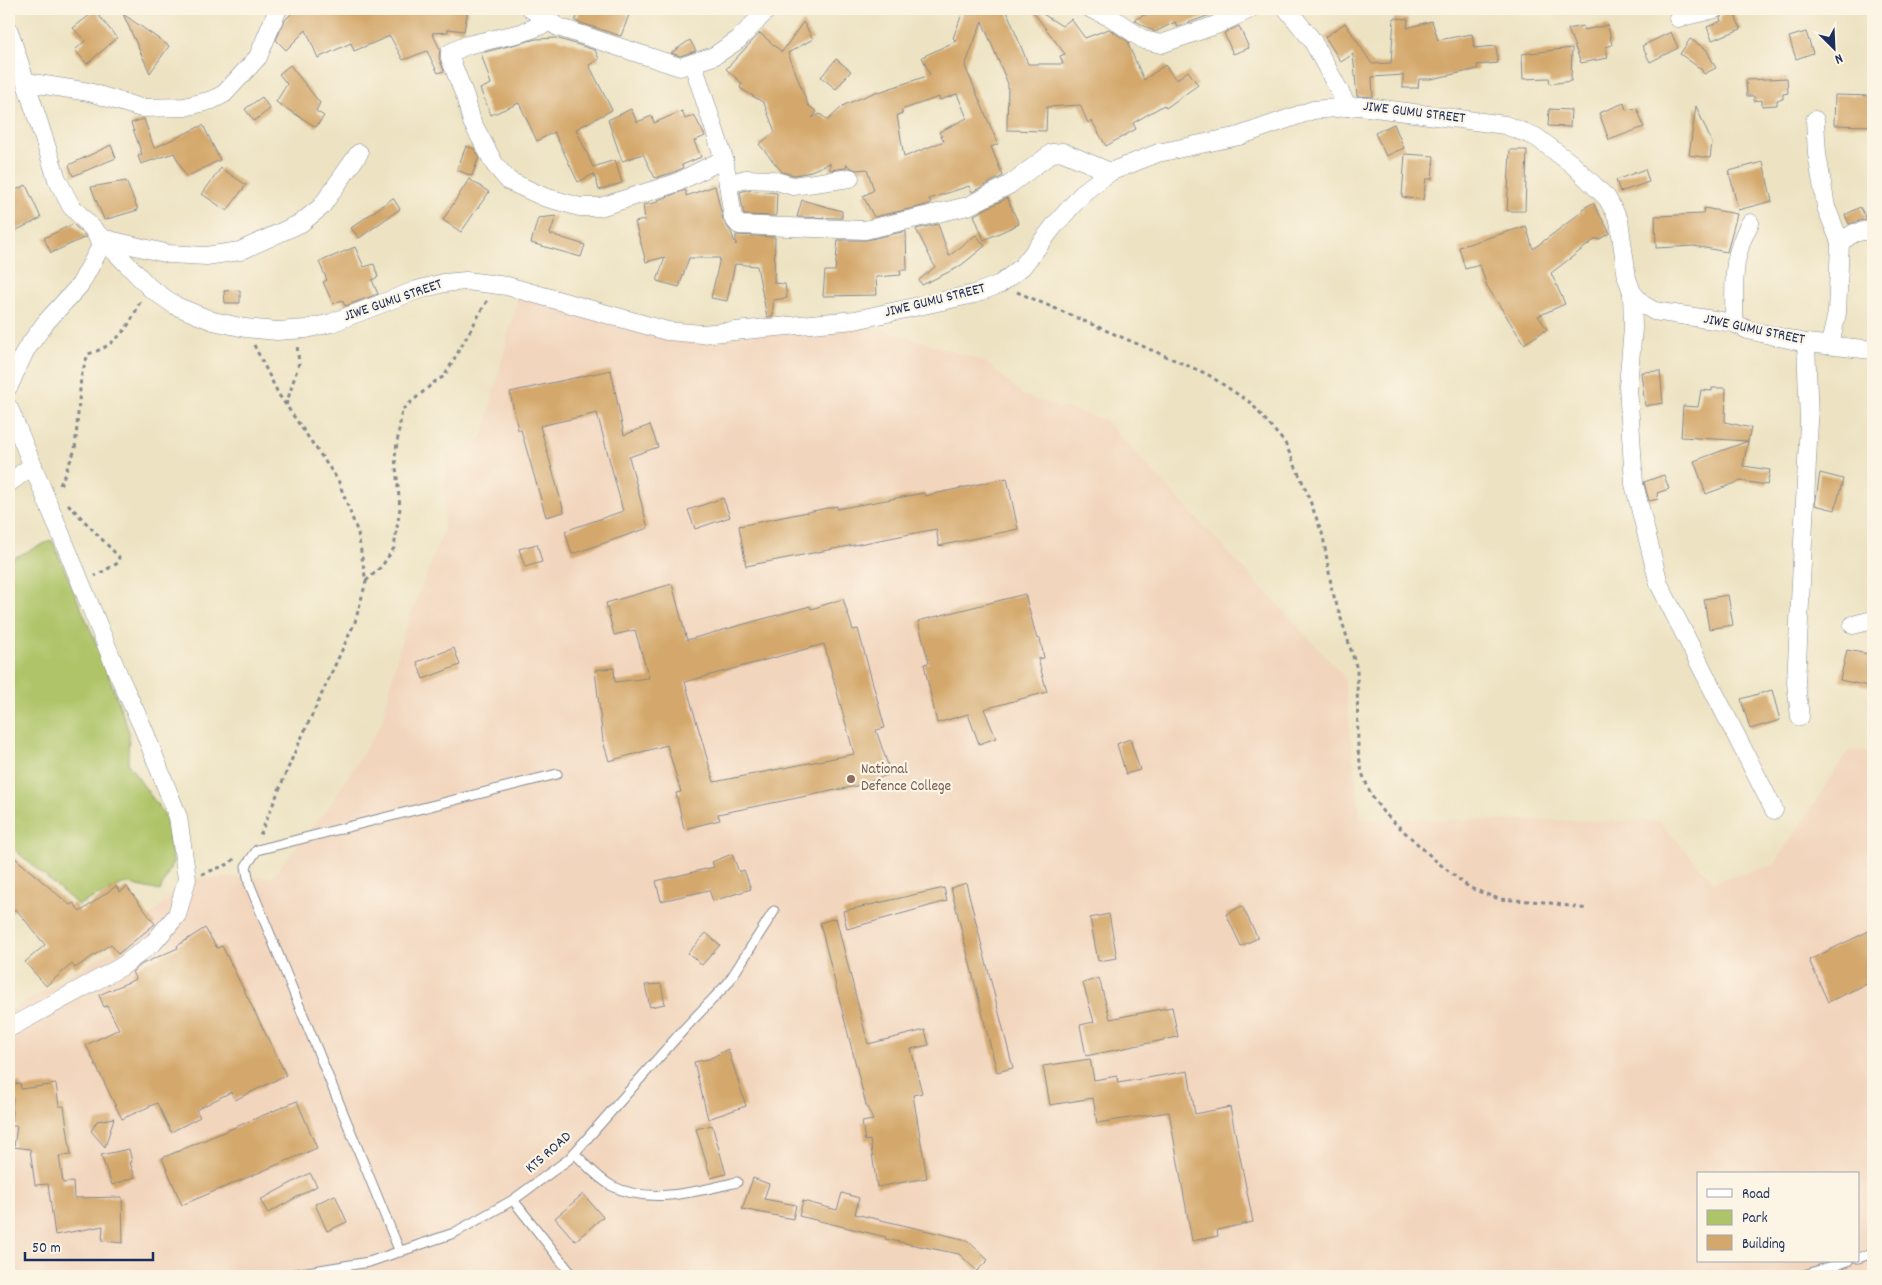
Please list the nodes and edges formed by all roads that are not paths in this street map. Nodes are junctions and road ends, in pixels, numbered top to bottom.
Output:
1 (278, 9) edge
2 (532, 9) edge
3 (768, 9) edge
4 (1091, 9) edge
5 (1250, 9) edge
6 (1287, 9) edge
7 (1715, 9) edge
8 (1678, 18) dead end
9 (550, 22) junction
10 (9, 31) edge
11 (693, 64) junction
12 (26, 82) junction
13 (1348, 107) junction
14 (1815, 120) dead end
15 (359, 153) dead end
16 (724, 159) junction
17 (1110, 172) junction
18 (850, 178) dead end
19 (728, 184) junction
20 (1750, 223) dead end
21 (1873, 229) edge
22 (98, 235) junction
23 (1840, 242) junction
24 (1632, 292) junction
25 (1734, 323) junction
26 (1806, 343) junction
27 (1830, 344) junction
28 (1873, 350) edge
29 (9, 386) edge
30 (9, 408) edge
31 (33, 465) junction
32 (9, 484) edge
33 (1873, 620) edge
34 (1853, 625) dead end
35 (1800, 717) dead end
36 (557, 774) dead end
37 (1774, 810) dead end
38 (774, 912) dead end
39 (9, 1028) edge
40 (574, 1153) junction
41 (737, 1182) dead end
42 (513, 1200) junction
43 (400, 1252) junction
44 (1873, 1253) edge
45 (1860, 1257) edge
46 (1845, 1262) edge
47 (9, 1273) edge
48 (70, 1276) edge
49 (283, 1276) edge
50 (573, 1276) edge
51 (1801, 1276) edge

1 - 12 street
2 - 9 street
3 - 11 street
4 - 5 street
6 - 13 street
7 - 8 street
9 - 11 street
9 - 16 street
10 - 12 street, JIWE GUMU STREET
11 - 16 street
12 - 22 street, JIWE GUMU STREET
13 - 17 street, JIWE GUMU STREET
13 - 24 street, JIWE GUMU STREET
14 - 23 street
15 - 22 street
16 - 19 street
17 - 19 street
17 - 22 street, JIWE GUMU STREET
18 - 19 street
20 - 25 street
21 - 23 street
22 - 29 street
23 - 27 street
24 - 25 street, JIWE GUMU STREET
24 - 37 street
25 - 26 street, JIWE GUMU STREET
26 - 27 street, JIWE GUMU STREET
26 - 35 street
27 - 28 street, JIWE GUMU STREET
30 - 31 street
31 - 32 street
31 - 39 street
33 - 34 street
36 - 43 lane
38 - 40 lane, KTS ROAD
40 - 41 lane
40 - 42 lane, KTS ROAD
42 - 43 lane, KTS ROAD
42 - 50 lane
43 - 49 lane, KTS ROAD
44 - 45 lane
46 - 51 lane
47 - 48 lane

